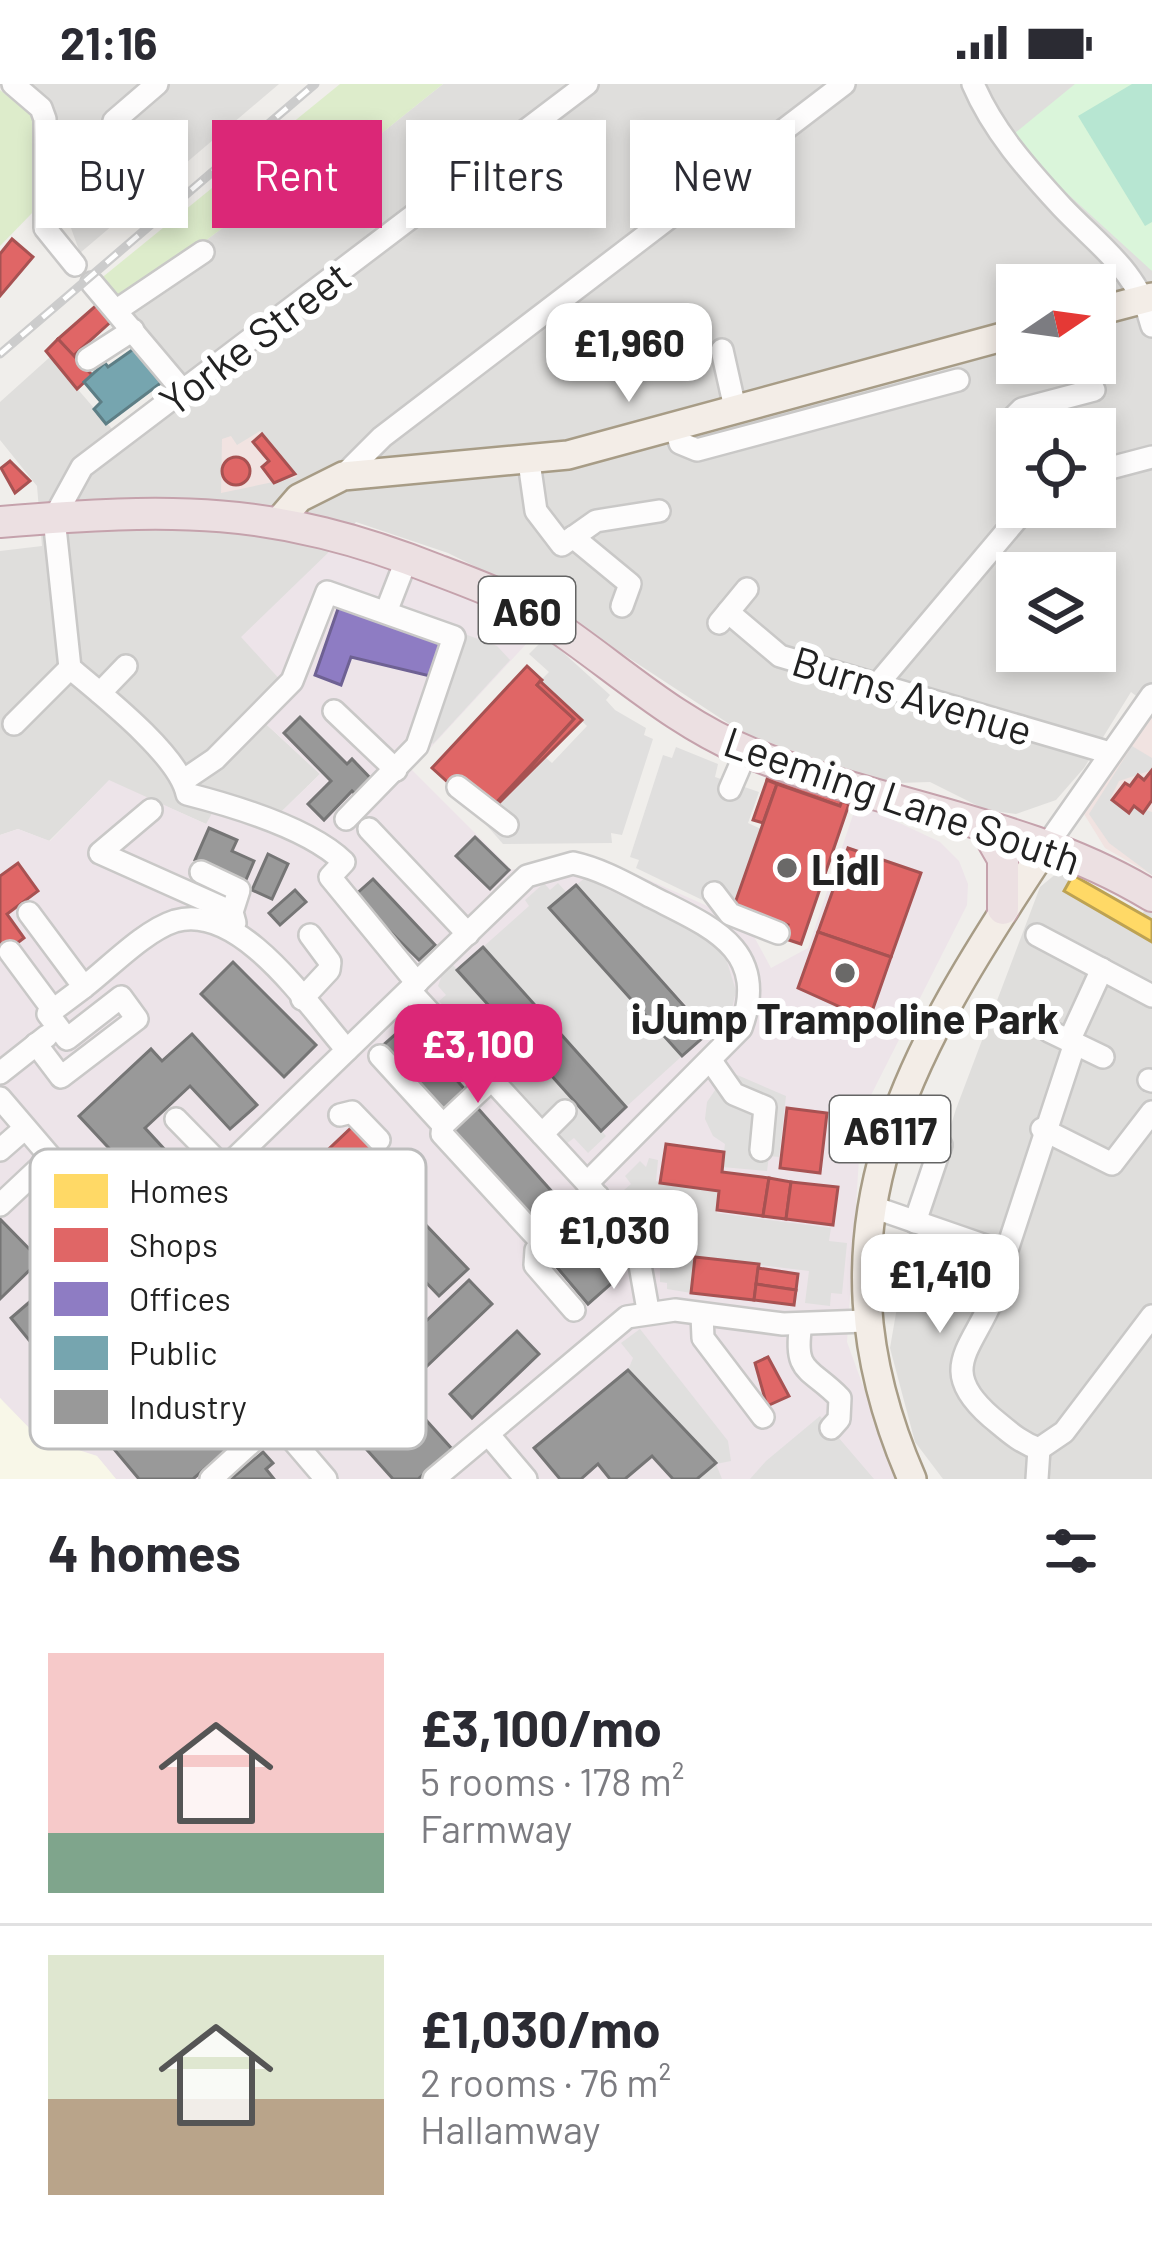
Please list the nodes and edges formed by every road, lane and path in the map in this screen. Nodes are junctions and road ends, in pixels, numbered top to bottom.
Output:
1 (13, 84) edge
2 (157, 84) edge
3 (587, 84) edge
4 (844, 84) edge
5 (973, 84) edge
6 (115, 120) edge
7 (202, 252) dead end
8 (75, 266) dead end
9 (92, 284) dead end
10 (1150, 307) edge
11 (117, 310) junction
12 (1116, 310) edge
13 (133, 330) junction
14 (996, 339) edge
15 (722, 350) dead end
16 (88, 359) dead end
17 (899, 364) junction
18 (958, 380) dead end
19 (1094, 390) dead end
20 (183, 391) junction
21 (906, 394) junction
22 (735, 408) junction
23 (1026, 408) edge
24 (675, 425) junction
25 (1152, 457) edge
26 (530, 462) junction
27 (1116, 466) edge
28 (343, 476) junction
29 (659, 511) dead end
30 (54, 518) junction
31 (280, 520) junction
32 (0, 522) edge
33 (1009, 528) edge
34 (573, 537) junction
35 (407, 558) junction
36 (747, 589) dead end
37 (622, 607) dead end
38 (386, 612) junction
39 (126, 666) dead end
40 (70, 668) junction
41 (876, 686) junction
42 (100, 693) junction
43 (1152, 695) edge
44 (334, 711) dead end
45 (14, 724) dead end
46 (746, 752) junction
47 (1110, 753) junction
48 (396, 770) junction
49 (184, 780) junction
50 (458, 787) dead end
51 (730, 789) dead end
52 (151, 809) dead end
53 (346, 819) dead end
54 (507, 825) dead end
55 (984, 826) junction
56 (369, 829) dead end
57 (1047, 845) junction
58 (201, 872) dead end
59 (1145, 884) edge
60 (714, 893) dead end
61 (1004, 909) junction
62 (29, 913) dead end
63 (229, 922) junction
64 (778, 933) dead end
65 (468, 934) junction
66 (310, 935) dead end
67 (1037, 935) dead end
68 (10, 952) dead end
69 (1102, 968) junction
70 (83, 987) junction
71 (414, 987) junction
72 (1152, 996) edge
73 (302, 999) junction
74 (55, 1019) junction
75 (483, 1021) dead end
76 (1064, 1038) junction
77 (458, 1043) junction
78 (36, 1044) junction
79 (347, 1050) junction
80 (380, 1056) dead end
81 (1103, 1057) dead end
82 (711, 1061) junction
83 (0, 1073) edge
84 (492, 1078) junction
85 (0, 1098) edge
86 (565, 1112) dead end
87 (1152, 1112) edge
88 (340, 1115) dead end
89 (176, 1119) dead end
90 (443, 1125) junction
91 (24, 1129) junction
92 (1042, 1129) junction
93 (542, 1133) junction
94 (380, 1140) dead end
95 (941, 1145) dead end
96 (41, 1149) edge
97 (205, 1149) edge
98 (244, 1149) edge
99 (0, 1150) edge
100 (761, 1150) dead end
101 (30, 1170) edge
102 (593, 1190) junction
103 (0, 1205) edge
104 (873, 1207) junction
105 (915, 1222) junction
106 (543, 1244) junction
107 (1006, 1253) junction
108 (574, 1310) dead end
109 (648, 1310) junction
110 (702, 1315) junction
111 (1152, 1316) edge
112 (865, 1321) junction
113 (801, 1324) junction
114 (763, 1417) dead end
115 (461, 1425) dead end
116 (831, 1428) dead end
117 (483, 1439) junction
118 (244, 1449) edge
119 (300, 1449) edge
120 (1039, 1449) junction
121 (211, 1479) edge
122 (326, 1479) edge
123 (434, 1479) edge
124 (526, 1479) edge
125 (912, 1479) edge
126 (1037, 1479) edge

1 - 8 street
2 - 6 street
3 - 20 street, Yorke Street
4 - 28 street
5 - 10 street
7 - 11 street
9 - 11 street
10 - 12 main road
11 - 13 street
13 - 16 street
13 - 20 street
14 - 17 main road
15 - 22 street
17 - 21 street
17 - 22 main road
18 - 21 street
19 - 23 street
20 - 30 street, Yorke Street
21 - 24 street
22 - 24 main road
24 - 26 main road
25 - 27 street
26 - 28 main road
26 - 34 street
28 - 31 main road
29 - 34 street
30 - 31 highway, Leeming Lane South / A60
30 - 32 highway, A60
30 - 40 street
31 - 35 highway, Leeming Lane South / A60
33 - 41 street
34 - 37 street
35 - 38 street
35 - 46 highway, Leeming Lane South / A60
36 - 41 street, Burns Avenue
38 - 48 street
38 - 49 street
39 - 42 street
40 - 42 street
40 - 45 street
41 - 47 street, Burns Avenue
42 - 49 street
43 - 47 street
44 - 48 street
46 - 51 street
46 - 55 highway, Leeming Lane South / A60
47 - 57 street
48 - 53 street
49 - 71 street
50 - 54 street
52 - 63 street
55 - 57 highway, Leeming Lane South / A60
55 - 61 highway
56 - 65 street
57 - 59 highway, Leeming Lane South / A60
57 - 61 main road, A6117
58 - 63 street
60 - 64 street
61 - 104 main road, A6117
62 - 70 street
63 - 70 street
63 - 73 street
65 - 71 street
65 - 82 street
66 - 73 street
67 - 69 street
68 - 74 street
69 - 72 street
69 - 76 street
70 - 74 street
71 - 77 street
71 - 79 street
73 - 79 street
74 - 78 street
74 - 78 street
75 - 77 street
76 - 81 street
76 - 92 street
77 - 84 street
78 - 83 street
79 - 98 street
80 - 90 street
82 - 100 street
82 - 102 street
84 - 90 street
84 - 93 street
85 - 91 street
86 - 93 street
87 - 92 street
88 - 94 street
89 - 97 street
90 - 106 street
91 - 96 street
91 - 99 street
92 - 107 street
93 - 102 street
95 - 105 street
101 - 103 street
102 - 106 street
102 - 109 street
104 - 105 street
104 - 112 main road, A6117
105 - 107 street
106 - 108 street
107 - 120 street
109 - 110 street
109 - 117 street
110 - 113 street
110 - 114 street
111 - 120 street
112 - 113 street
112 - 125 main road, A6117
113 - 116 street
115 - 117 street
117 - 123 street
117 - 124 street
118 - 121 street
119 - 122 street
120 - 126 street

